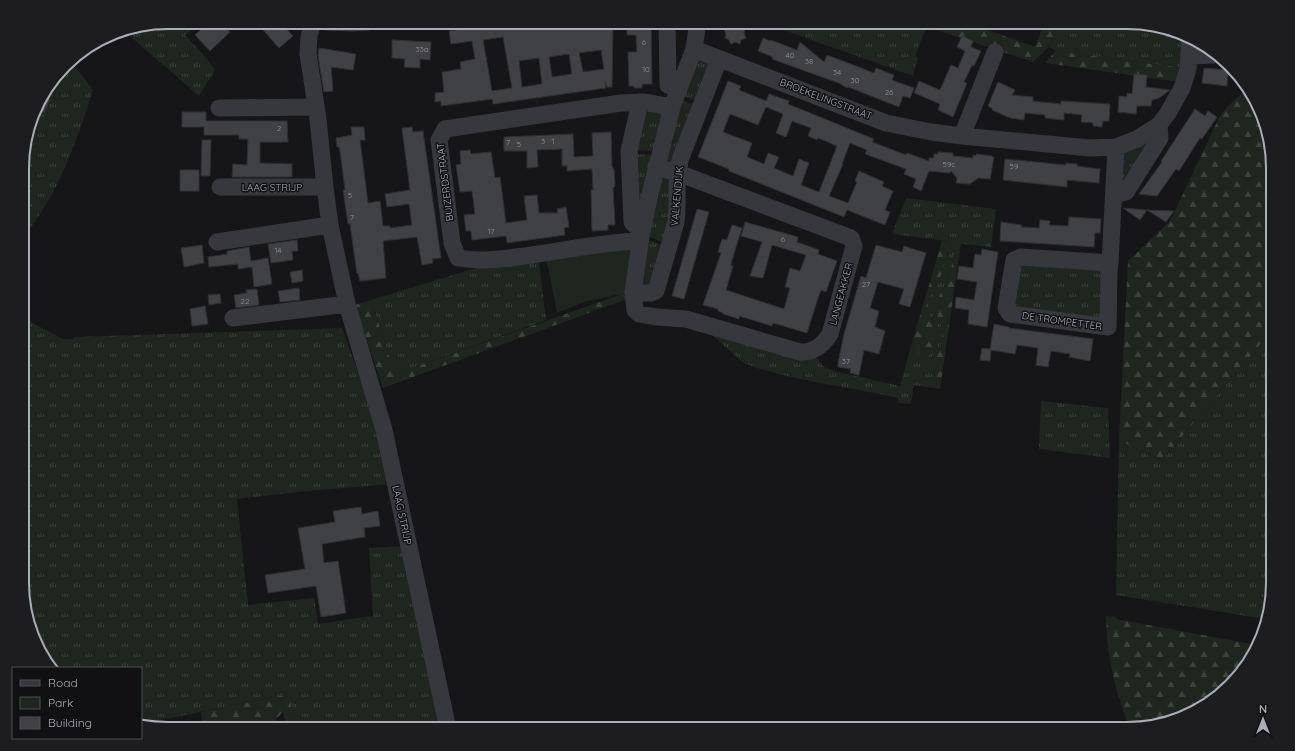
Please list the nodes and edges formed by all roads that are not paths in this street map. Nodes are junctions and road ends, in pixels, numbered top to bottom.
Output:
1 (311, 29) edge
2 (667, 29) edge
3 (697, 29) edge
4 (1190, 45) edge
5 (694, 49) junction
6 (995, 52) dead end
7 (1208, 55) edge
8 (1189, 56) junction
9 (719, 58) junction
10 (679, 90) junction
11 (640, 102) junction
12 (316, 107) junction
13 (672, 107) junction
14 (219, 108) dead end
15 (1159, 125) junction
16 (962, 136) junction
17 (1116, 147) junction
18 (656, 167) junction
19 (678, 173) junction
20 (220, 187) dead end
21 (325, 187) junction
22 (1114, 195) junction
23 (330, 225) junction
24 (642, 233) junction
25 (217, 242) dead end
26 (1110, 263) junction
27 (633, 293) junction
28 (347, 304) junction
29 (233, 318) dead end
30 (447, 722) edge

1 - 12 street, LAAG STRIJP
2 - 10 street
3 - 5 street
4 - 8 street, BROEKELINGSTRAAT
5 - 9 street, BROEKELINGSTRAAT
5 - 10 street
6 - 16 street
7 - 8 street
8 - 15 street, BROEKELINGSTRAAT
9 - 16 street, BROEKELINGSTRAAT
9 - 19 street, VALKENDIJK
10 - 13 street
11 - 13 street, BUIZERDSTRAAT
11 - 24 street
11 - 24 street, BUIZERDSTRAAT
12 - 14 street
12 - 21 street, LAAG STRIJP
13 - 18 street
15 - 17 street, BROEKELINGSTRAAT
15 - 22 street, BROEKELINGSTRAAT
16 - 17 street, BROEKELINGSTRAAT
17 - 22 street, DE TROMPETTER
18 - 19 street, LANGEAKKER
18 - 24 street
19 - 27 street, VALKENDIJK
19 - 27 street, LANGEAKKER
20 - 21 street, LAAG STRIJP
21 - 23 street, LAAG STRIJP
22 - 26 street, DE TROMPETTER
23 - 25 street
23 - 28 street, LAAG STRIJP
24 - 27 street
26 - 26 street, DE TROMPETTER
28 - 29 street
28 - 30 street, LAAG STRIJP

